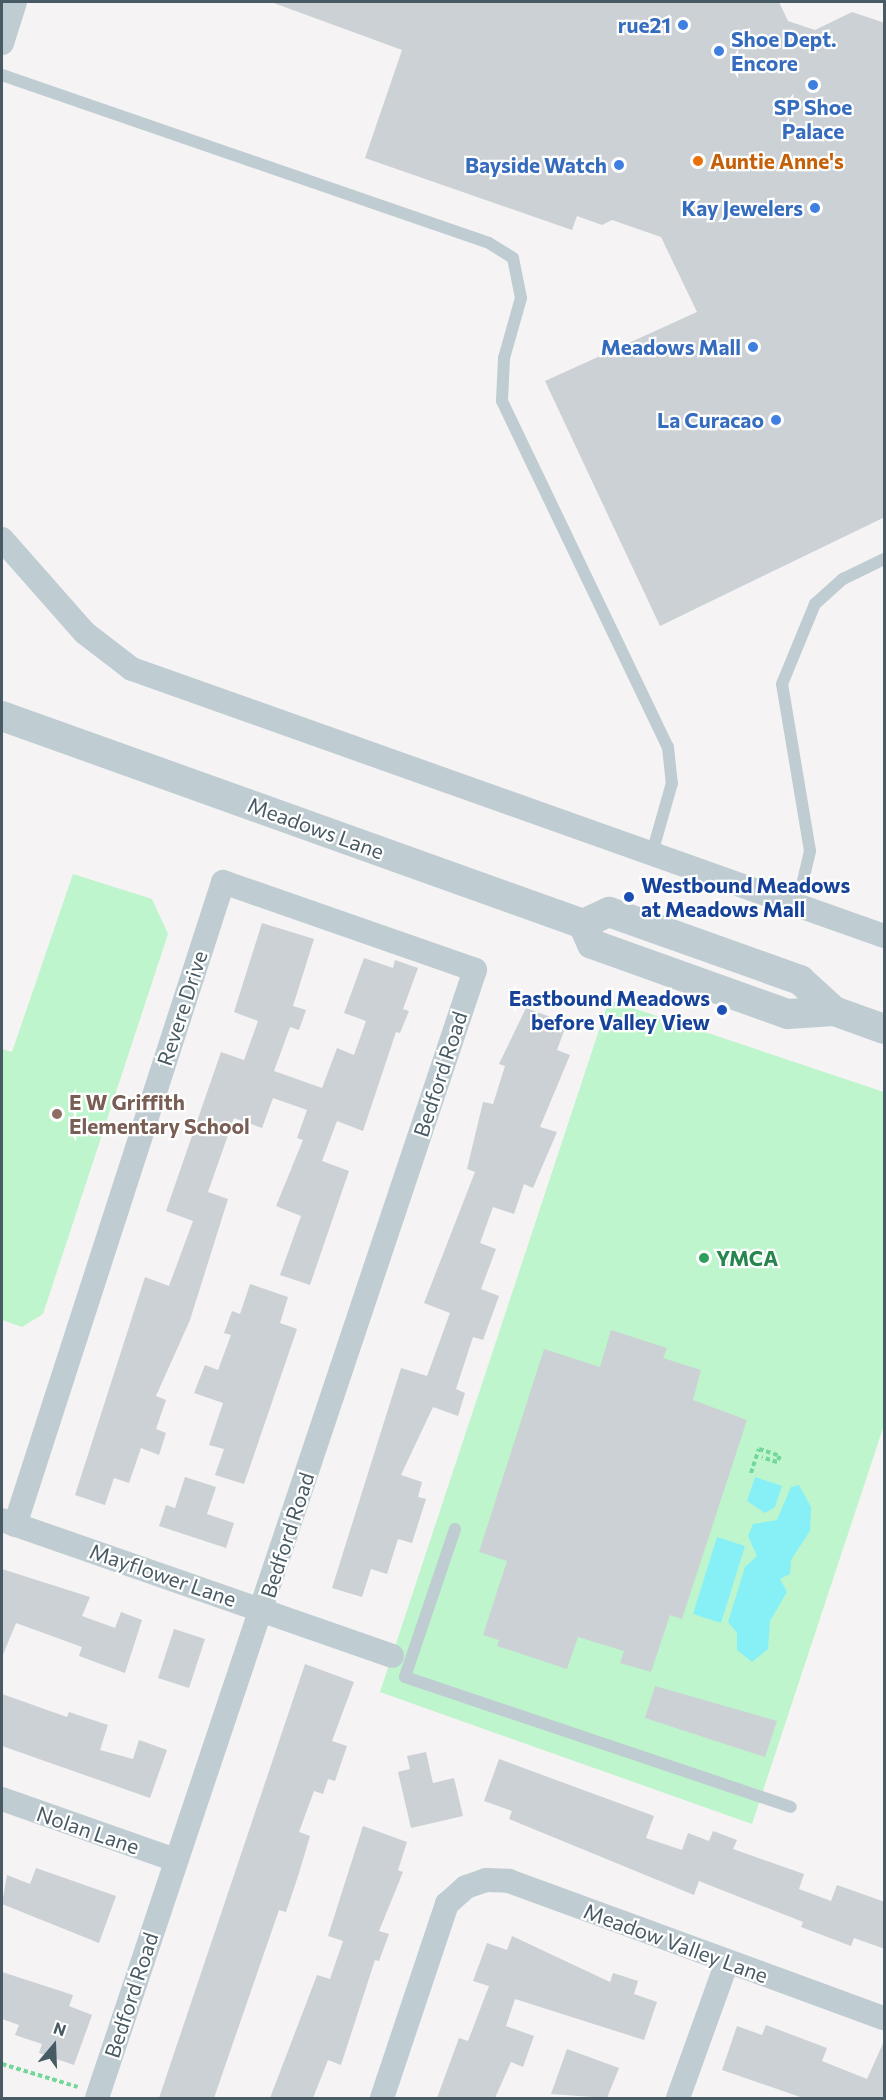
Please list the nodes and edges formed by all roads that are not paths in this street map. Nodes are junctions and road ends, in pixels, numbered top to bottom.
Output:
1 (15, 2) edge
2 (2, 43) edge
3 (2, 75) edge
4 (2, 538) edge
5 (885, 559) edge
6 (2, 716) edge
7 (2, 723) edge
8 (48, 732) junction
9 (652, 853) junction
10 (797, 906) junction
11 (885, 936) edge
12 (475, 970) joint
13 (885, 1029) edge
14 (8, 1522) edge
15 (455, 1529) dead end
16 (262, 1609) junction
17 (401, 1659) junction
18 (2, 1799) edge
19 (791, 1807) dead end
20 (174, 1860) junction
21 (727, 1962) junction
22 (885, 2018) edge
23 (97, 2098) edge
24 (382, 2098) edge
25 (678, 2098) edge

1 - 2 street
3 - 9 lane
4 - 9 street
5 - 10 lane
6 - 8 street, Meadows Lane
7 - 8 street, Meadows Lane
8 - 13 street, Meadows Lane
9 - 10 street
10 - 11 street
12 - 14 street, Revere Drive
12 - 16 street, Bedford Road
14 - 16 street, Mayflower Lane
15 - 17 lane
16 - 17 street, Mayflower Lane
16 - 20 street, Bedford Road
17 - 19 lane
18 - 20 street, Nolan Lane
20 - 23 street, Bedford Road
21 - 22 street, Meadow Valley Lane
21 - 24 street, Meadow Valley Lane
21 - 25 street

